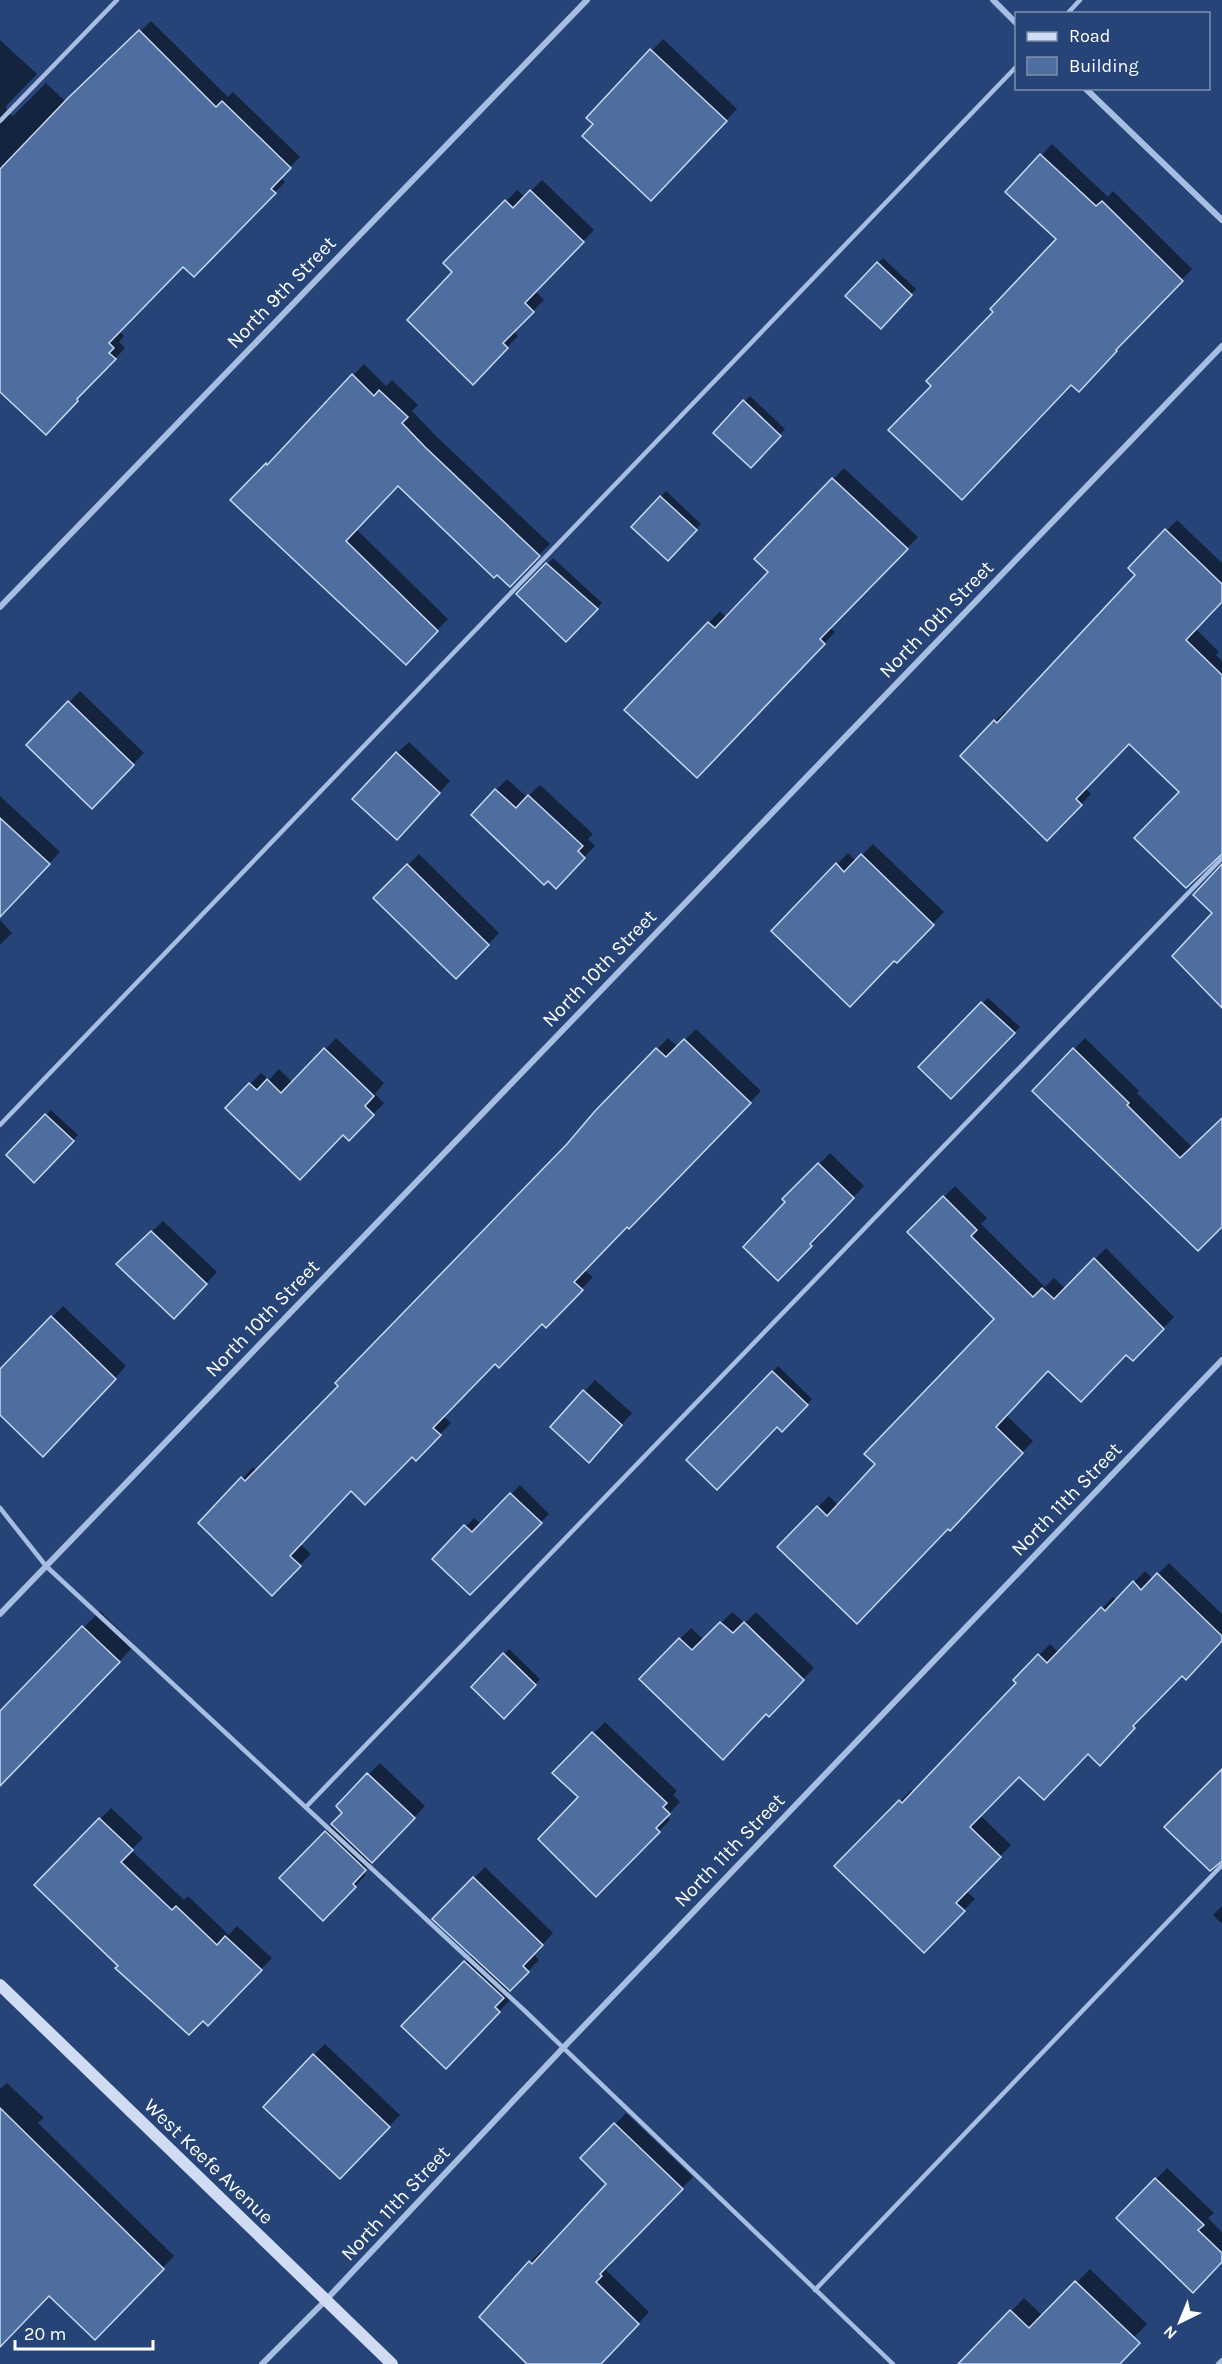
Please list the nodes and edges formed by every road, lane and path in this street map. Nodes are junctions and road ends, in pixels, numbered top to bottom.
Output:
1 (117, 0) edge
2 (586, 0) edge
3 (993, 0) edge
4 (1080, 0) edge
5 (1069, 12) edge
6 (1015, 21) edge
7 (1015, 69) edge
8 (1087, 90) edge
9 (0, 121) edge
10 (1222, 220) edge
11 (1222, 346) edge
12 (0, 607) edge
13 (1222, 858) edge
14 (0, 1125) edge
15 (1222, 1360) edge
16 (0, 1508) edge
17 (46, 1566) junction
18 (0, 1614) edge
19 (306, 1807) junction
20 (1222, 1864) edge
21 (0, 1985) edge
22 (563, 2048) junction
23 (815, 2289) junction
24 (325, 2301) junction
25 (262, 2364) edge
26 (392, 2364) edge
27 (893, 2364) edge

1 - 9 lane
2 - 12 street, North 9th Street
3 - 6 street
4 - 5 lane
7 - 14 lane
8 - 10 street
11 - 17 street, North 10th Street
13 - 19 lane
15 - 22 street, North 11th Street
16 - 17 lane
17 - 18 street, North 10th Street
17 - 19 lane
19 - 22 lane
20 - 23 lane
21 - 24 street, West Keefe Avenue
22 - 23 lane
22 - 24 street, North 11th Street
23 - 27 lane
24 - 25 street, North 11th Street
24 - 26 street, West Keefe Avenue

